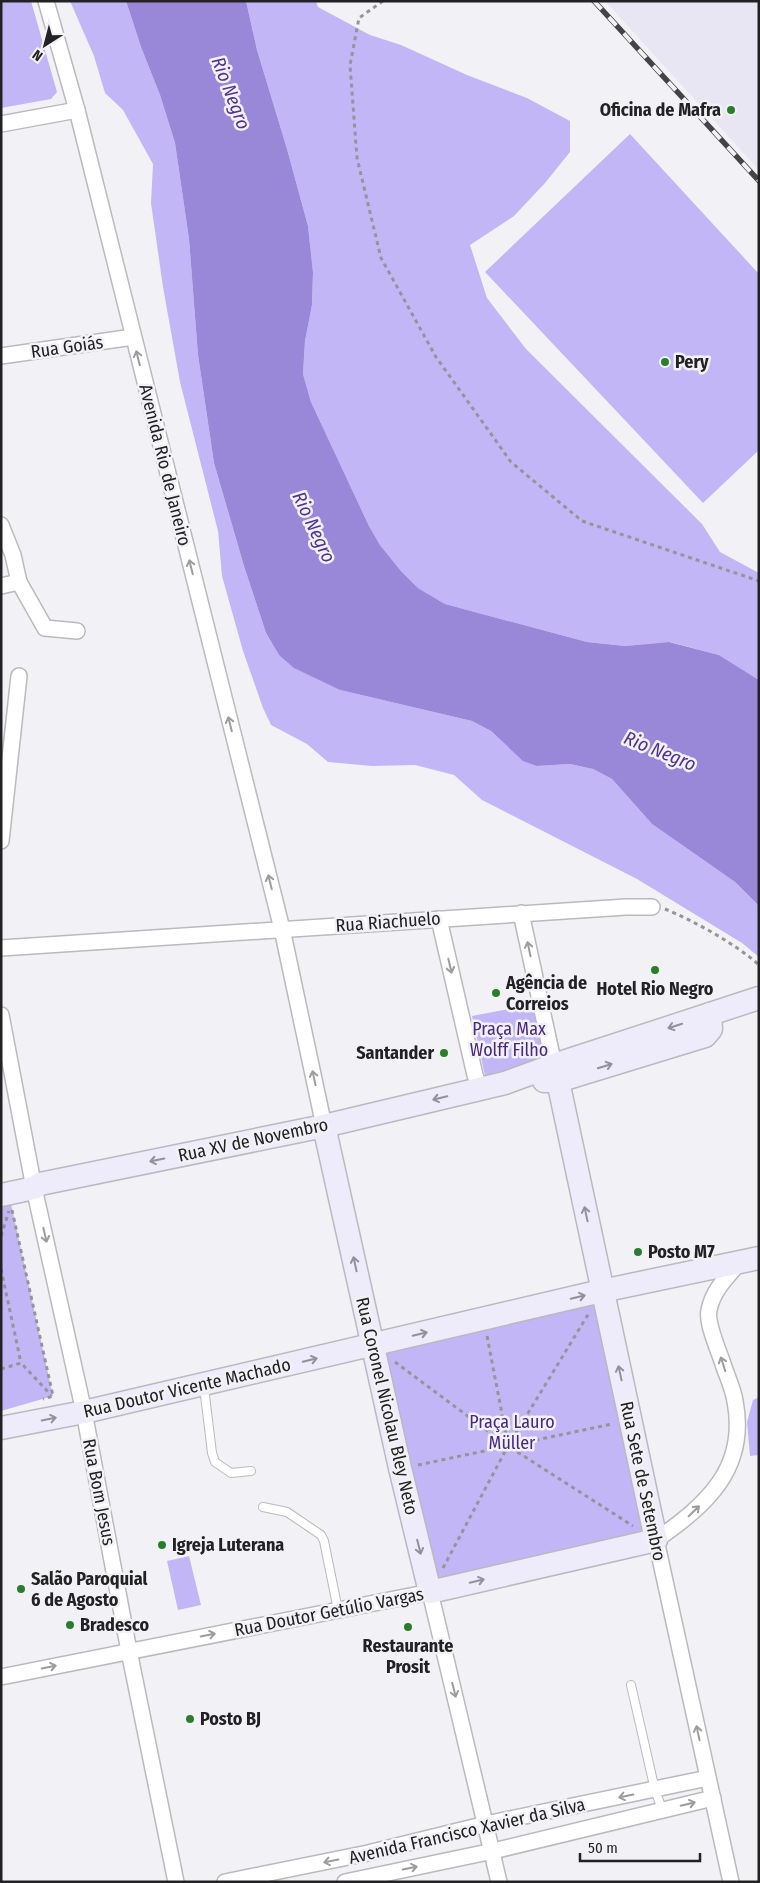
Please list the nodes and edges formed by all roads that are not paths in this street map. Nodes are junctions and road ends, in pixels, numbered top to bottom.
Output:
1 (46, 1) edge
2 (77, 110) junction
3 (1, 124) edge
4 (133, 338) junction
5 (1, 356) edge
6 (1, 525) edge
7 (19, 582) junction
8 (1, 586) edge
9 (77, 631) dead end
10 (19, 676) dead end
11 (1, 841) edge
12 (652, 907) road end
13 (521, 913) junction
14 (439, 919) junction
15 (282, 929) junction
16 (1, 948) edge
17 (748, 1002) edge
18 (1, 1015) edge
19 (556, 1073) junction
20 (480, 1089) junction
21 (324, 1126) junction
22 (34, 1188) junction
23 (1, 1195) edge
24 (749, 1260) edge
25 (602, 1291) junction
26 (373, 1346) junction
27 (204, 1385) junction
28 (84, 1412) junction
29 (1, 1428) edge
30 (251, 1471) dead end
31 (263, 1507) dead end
32 (656, 1540) junction
33 (430, 1592) junction
34 (338, 1610) junction
35 (129, 1651) junction
36 (1, 1678) edge
37 (631, 1685) dead end
38 (708, 1778) junction
39 (656, 1790) junction
40 (713, 1798) junction
41 (662, 1810) junction
42 (486, 1824) junction
43 (493, 1851) junction
44 (368, 1854) junction
45 (372, 1876) junction
46 (176, 1882) edge
47 (225, 1882) edge
48 (346, 1882) edge
49 (499, 1882) edge
50 (731, 1882) edge

1 - 2 street, Avenida Rio de Janeiro
2 - 3 street
2 - 4 street, Avenida Rio de Janeiro
4 - 5 street, Rua Goiás
15 -> 4 street, Avenida Rio de Janeiro
6 - 7 street
7 - 8 street
7 - 9 street
10 - 11 street
12 - 13 street, Rua Riachuelo
13 - 14 street, Rua Riachuelo
19 -> 13 street, Rua Sete de Setembro
14 - 15 street, Rua Riachuelo
14 -> 20 street
15 - 16 street, Rua Riachuelo
21 -> 15 street, Rua Coronel Nicolau Bley Neto
17 - 19 main road, Rua XV de Novembro
18 - 22 street, Rua Bom Jesus
19 - 20 main road, Rua XV de Novembro
25 -> 19 main road, Rua Sete de Setembro
20 -> 21 main road, Rua XV de Novembro
21 -> 22 main road, Rua XV de Novembro
26 -> 21 main road, Rua Coronel Nicolau Bley Neto
22 - 23 main road, Rua XV de Novembro
22 -> 28 street, Rua Bom Jesus
24 - 25 main road
32 -> 24 street
26 -> 25 main road, Rua Doutor Vicente Machado
32 -> 25 main road, Rua Sete de Setembro
27 -> 26 main road, Rua Doutor Vicente Machado
26 -> 33 main road, Rua Coronel Nicolau Bley Neto
27 - 28 main road, Rua Doutor Vicente Machado
27 - 30 lane
29 -> 28 main road, Rua Doutor Vicente Machado
28 - 35 street, Rua Bom Jesus
31 - 34 lane
33 -> 32 main road, Rua Doutor Getúlio Vargas
38 -> 32 street, Rua Sete de Setembro
33 - 34 street, Rua Doutor Getúlio Vargas
33 -> 42 street, Rua Coronel Nicolau Bley Neto
35 -> 34 street, Rua Doutor Getúlio Vargas
36 -> 35 street, Rua Doutor Getúlio Vargas
35 - 46 street, Rua Bom Jesus
37 - 39 lane
38 - 39 street, Avenida Francisco Xavier da Silva
38 - 40 street, Rua Sete de Setembro
39 - 41 lane
39 -> 42 street, Avenida Francisco Xavier da Silva
41 -> 40 street, Avenida Francisco Xavier da Silva
40 - 50 street, Rua Sete de Setembro
41 - 43 street, Avenida Francisco Xavier da Silva
42 - 43 street, Rua Coronel Nicolau Bley Neto
42 - 44 street, Avenida Francisco Xavier da Silva
45 -> 43 street, Avenida Francisco Xavier da Silva
43 - 49 street, Rua Coronel Nicolau Bley Neto
44 - 45 street
44 -> 47 street, Avenida Francisco Xavier da Silva
45 - 48 street, Avenida Francisco Xavier da Silva

